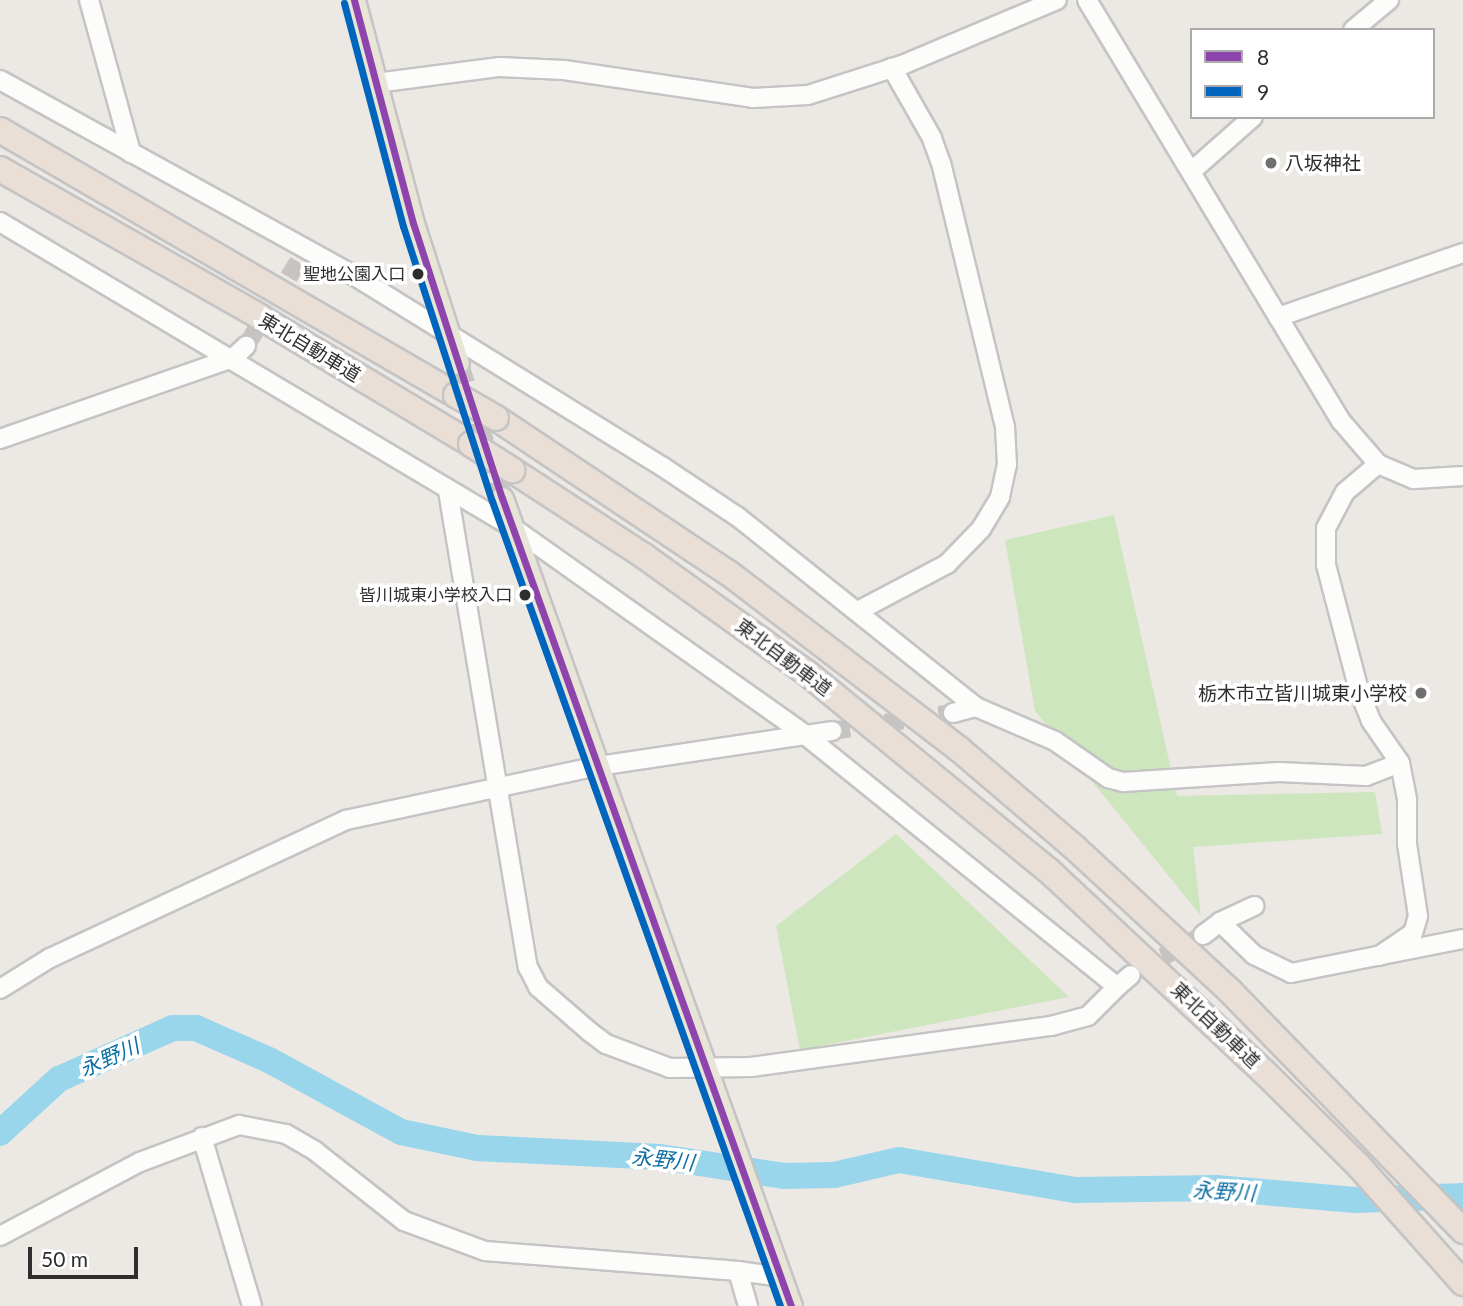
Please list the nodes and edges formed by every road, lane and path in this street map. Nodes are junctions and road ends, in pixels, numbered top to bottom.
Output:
1 (89, 0) edge
2 (354, 0) edge
3 (1056, 0) edge
4 (1087, 0) edge
5 (1389, 0) edge
6 (1355, 28) edge
7 (892, 68) junction
8 (0, 80) edge
9 (376, 83) junction
10 (1251, 119) edge
11 (0, 130) edge
12 (131, 153) junction
13 (0, 169) edge
14 (1193, 170) junction
15 (0, 222) edge
16 (1463, 253) edge
17 (1278, 317) junction
18 (449, 336) junction
19 (239, 352) junction
20 (458, 363) tunnel mouth
21 (0, 439) edge
22 (1378, 464) junction
23 (1463, 476) edge
24 (448, 491) junction
25 (502, 498) tunnel mouth
26 (512, 527) junction
27 (858, 611) junction
28 (976, 707) junction
29 (953, 713) tunnel mouth
30 (832, 731) tunnel mouth
31 (804, 734) junction
32 (1400, 763) junction
33 (598, 766) junction
34 (499, 786) junction
35 (1254, 906) dead end
36 (1220, 922) junction
37 (1203, 935) tunnel mouth
38 (1463, 939) edge
39 (1379, 956) junction
40 (1131, 975) tunnel mouth
41 (1116, 987) junction
42 (0, 989) edge
43 (708, 1072) junction
44 (202, 1137) junction
45 (1463, 1231) edge
46 (0, 1236) edge
47 (737, 1271) junction
48 (778, 1271) junction
49 (1463, 1283) edge
50 (252, 1306) edge
51 (748, 1306) edge
52 (791, 1306) edge

1 - 12 street
2 - 9 main road
3 - 7 street
4 - 14 street
5 - 6 street
7 - 9 street
7 - 27 street
8 - 12 street
9 - 18 main road
10 - 14 street
11 - 45 highway, 東北自動車道, bridge
12 - 18 street
13 - 49 highway, 東北自動車道, bridge
14 - 17 street
15 - 19 street
16 - 17 street
17 - 22 street
18 - 20 main road
18 - 27 street
19 - 21 street
19 - 24 street
22 - 23 street
22 - 32 street
24 - 26 street
24 - 34 street
25 - 26 main road
26 - 31 street
26 - 33 main road
27 - 28 street
28 - 29 street
28 - 32 street
30 - 31 street
31 - 33 street
31 - 41 street
32 - 39 street
33 - 34 street
33 - 43 main road
34 - 42 street
34 - 43 street
35 - 36 street
36 - 37 street
36 - 39 street
38 - 39 street
40 - 41 street
41 - 43 street
43 - 48 main road
44 - 46 street
44 - 47 street
44 - 50 street
47 - 48 street
47 - 51 street
48 - 52 main road

